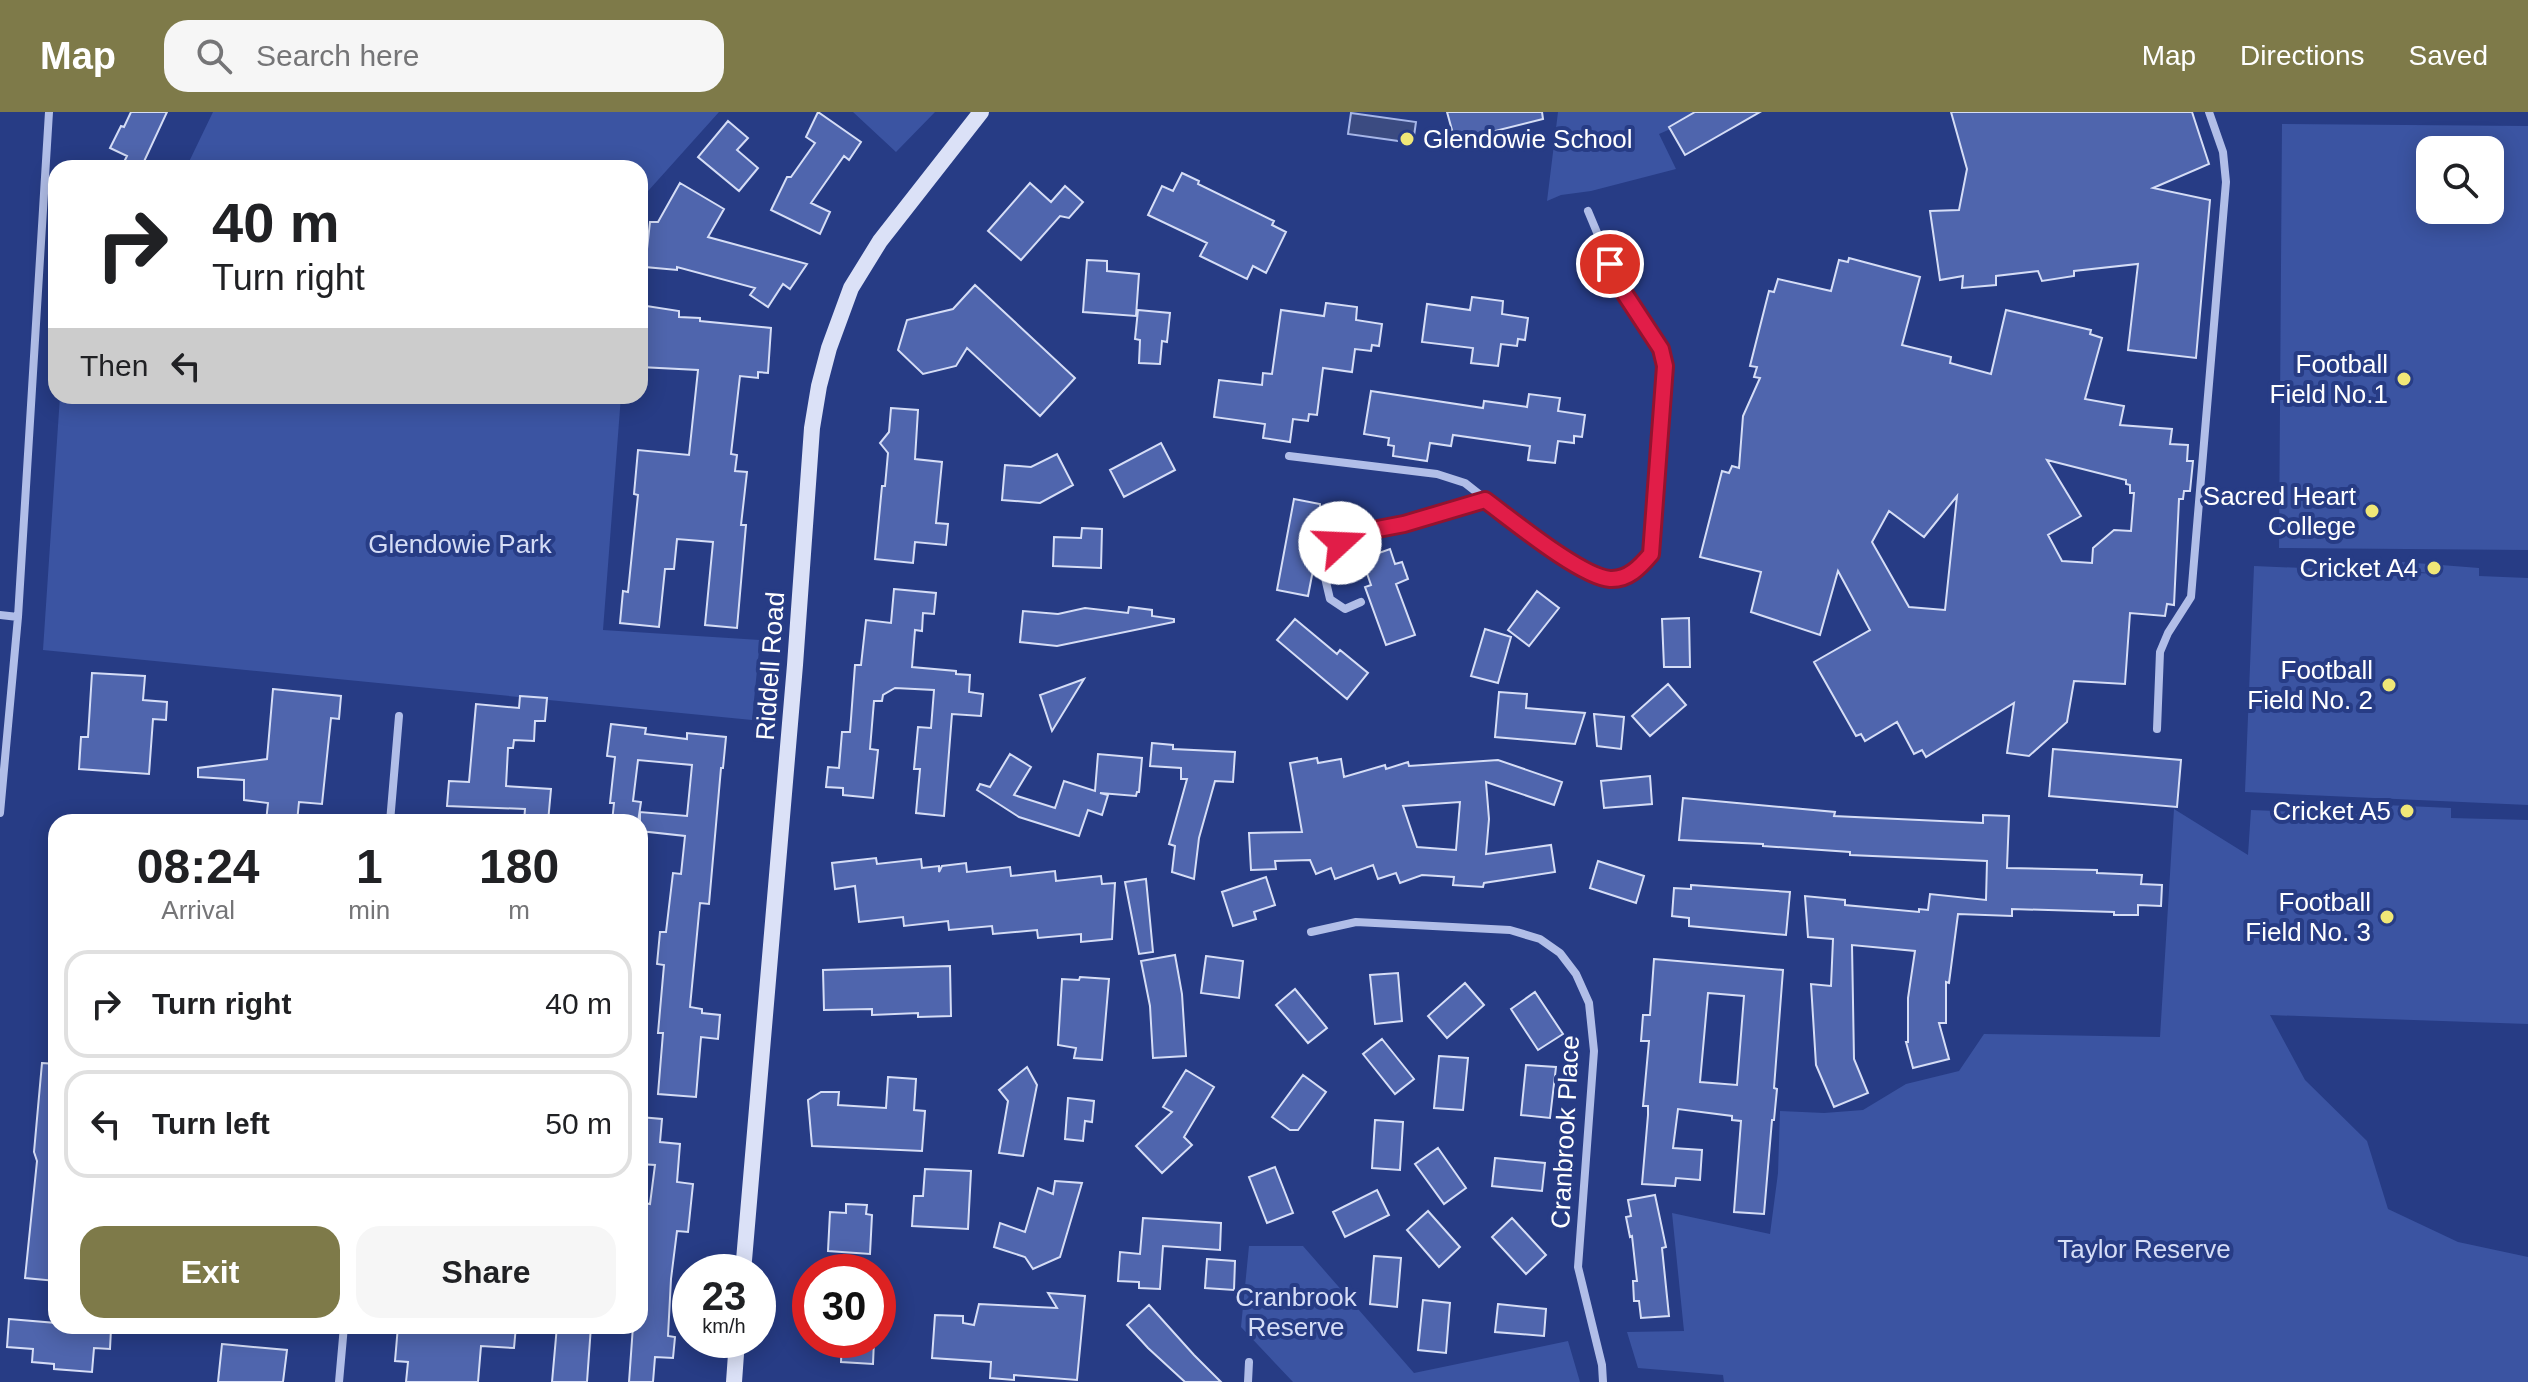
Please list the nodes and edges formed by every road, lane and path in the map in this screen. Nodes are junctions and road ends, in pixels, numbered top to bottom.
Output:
1 (49, 112) edge
2 (981, 112) edge
3 (2209, 112) edge
4 (1588, 211) dead end
5 (1289, 456) dead end
6 (1485, 500) junction
7 (1361, 602) dead end
8 (0, 615) edge
9 (18, 617) junction
10 (399, 716) dead end
11 (2157, 729) dead end
12 (0, 813) edge
13 (391, 814) edge
14 (1311, 932) dead end
15 (745, 1254) edge
16 (343, 1334) edge
17 (736, 1358) edge
18 (1249, 1362) dead end
19 (339, 1382) edge
20 (734, 1382) edge
21 (1248, 1382) edge
22 (1603, 1382) edge

1 - 9 street
2 - 15 street, Riddell Road
3 - 11 street
4 - 6 street
5 - 6 street
6 - 7 street
8 - 9 street
9 - 12 street
10 - 13 street
14 - 22 street, Cranbrook Place
16 - 19 street
17 - 20 street
18 - 21 street

